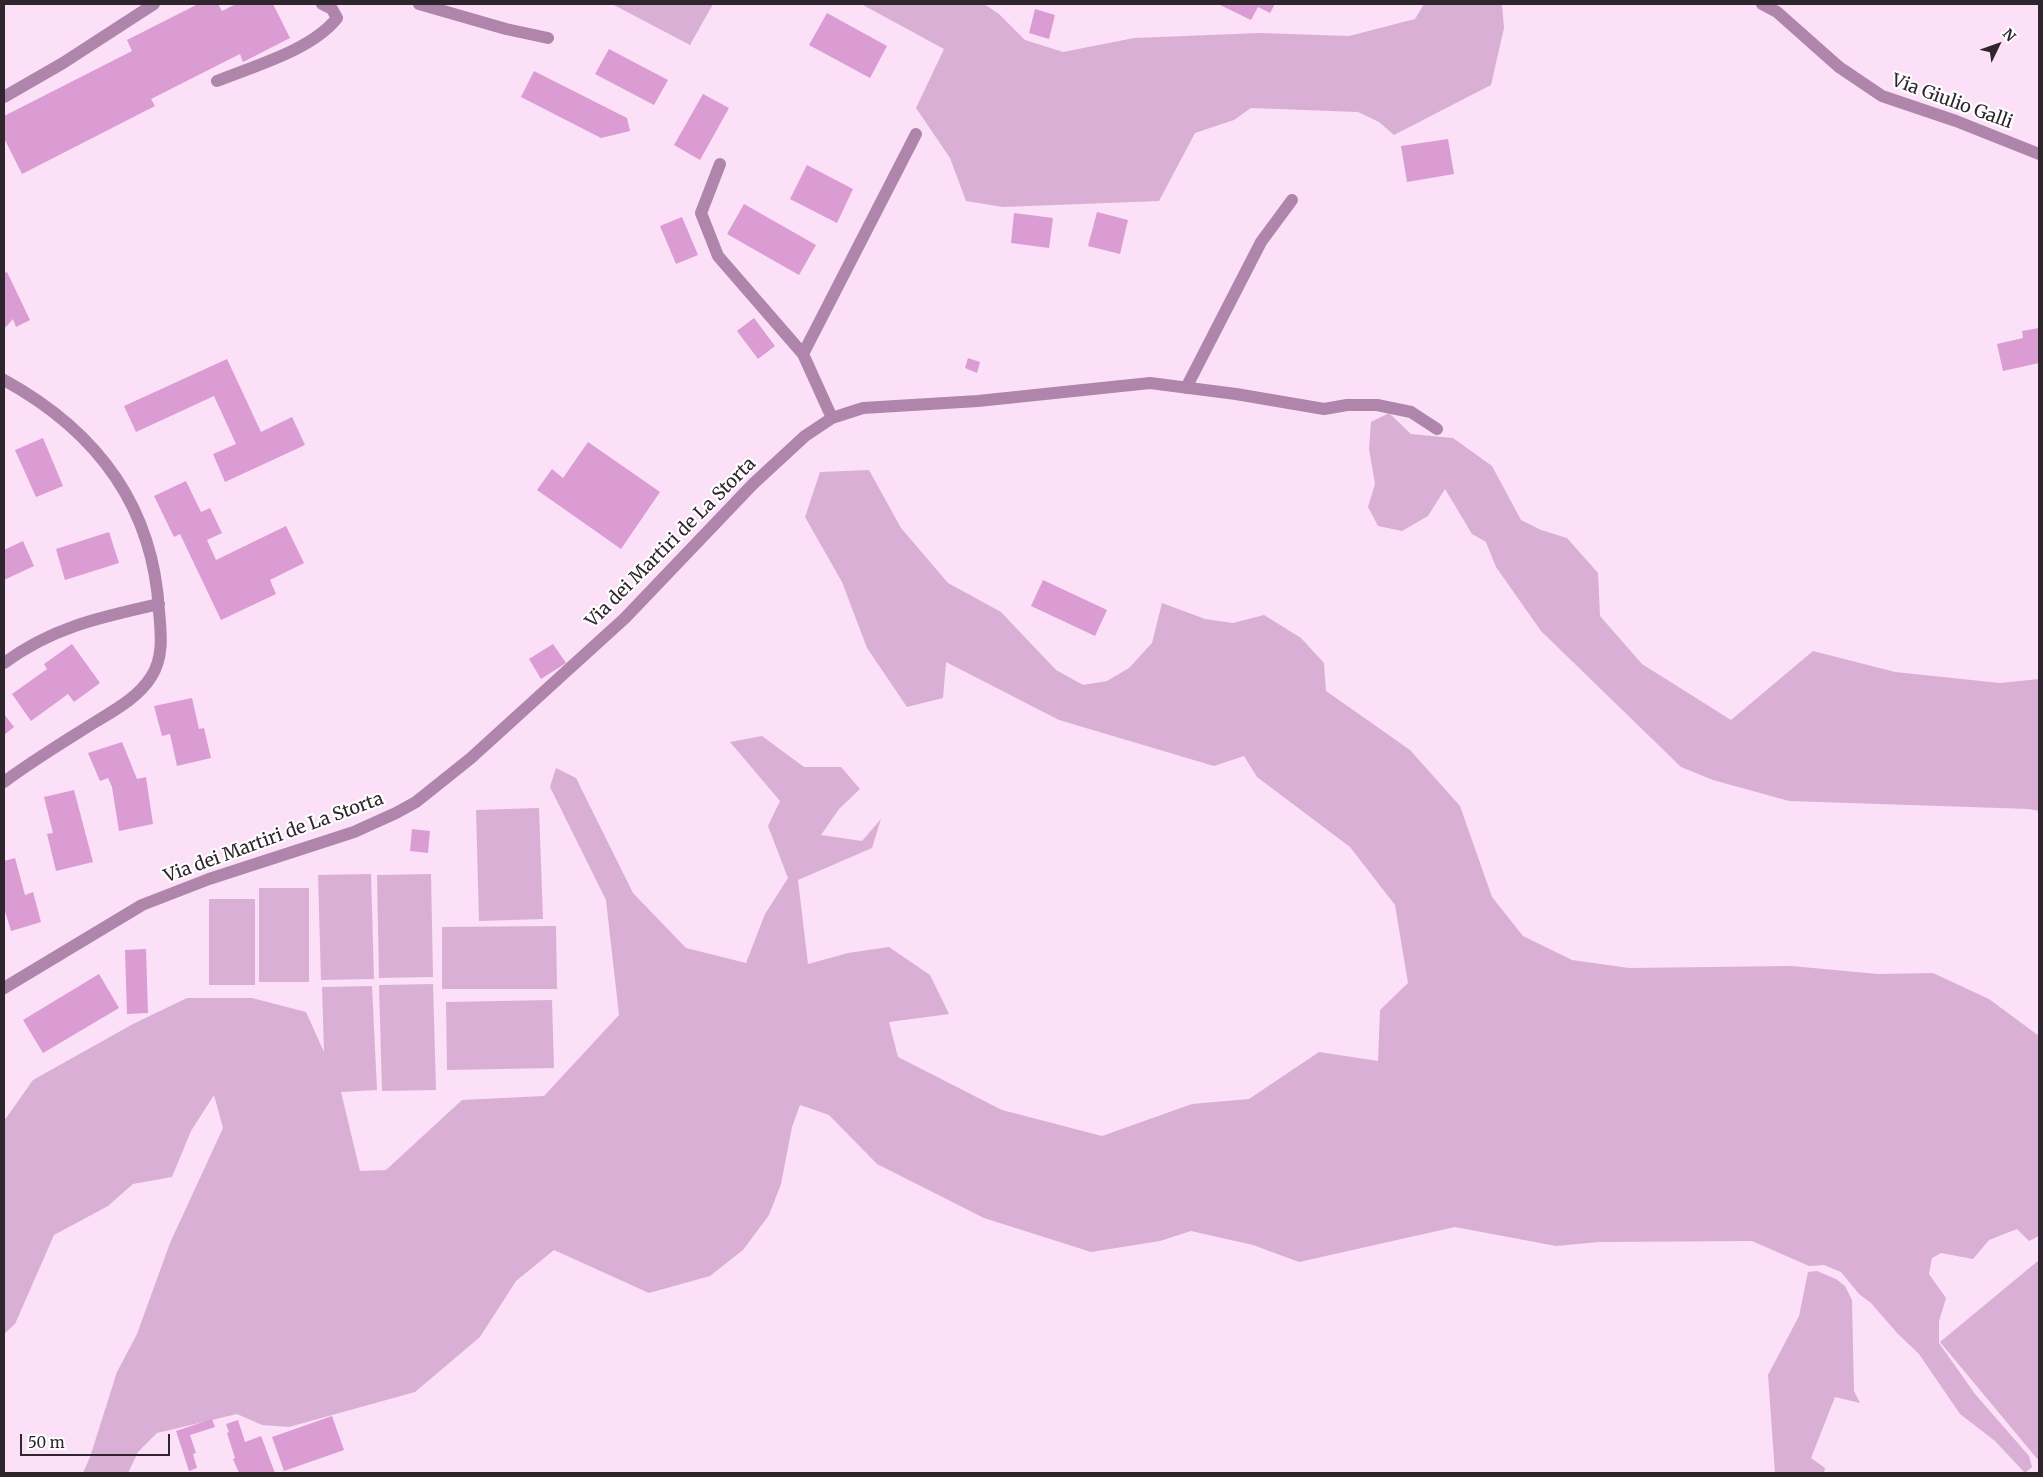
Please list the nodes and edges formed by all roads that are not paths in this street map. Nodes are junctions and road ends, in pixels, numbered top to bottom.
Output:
1 (154, 4) edge
2 (322, 4) edge
3 (419, 4) edge
4 (1762, 4) edge
5 (548, 38) dead end
6 (217, 82) dead end
7 (4, 97) edge
8 (916, 134) dead end
9 (2039, 154) edge
10 (720, 164) dead end
11 (1292, 200) dead end
12 (803, 354) junction
13 (4, 380) edge
14 (1186, 388) junction
15 (832, 418) junction
16 (1437, 429) dead end
17 (159, 604) junction
18 (4, 663) edge
19 (4, 782) edge
20 (4, 988) edge

1 - 7 street
2 - 6 street
3 - 5 street
4 - 9 street, Via Giulio Galli
8 - 12 street
10 - 12 street
11 - 14 street
12 - 15 street
13 - 17 street
14 - 15 street, Via dei Martiri de La Storta
14 - 16 street, Via dei Martiri de La Storta
15 - 20 street, Via dei Martiri de La Storta
17 - 18 street
17 - 19 street

